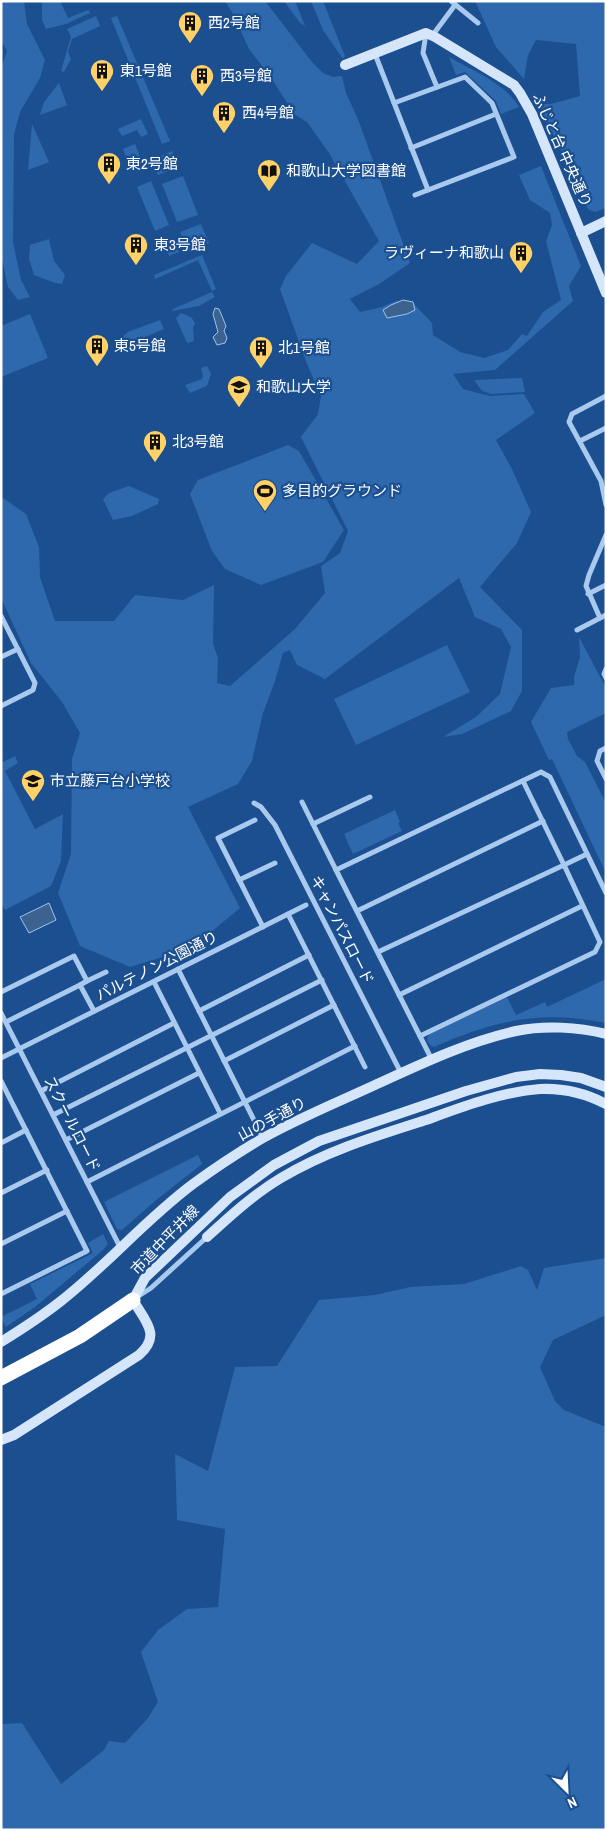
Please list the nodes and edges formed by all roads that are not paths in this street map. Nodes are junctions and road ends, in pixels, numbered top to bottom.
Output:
1 (453, 3) edge
2 (478, 23) dead end
3 (429, 34) junction
4 (375, 53) junction
5 (345, 65) dead end
6 (437, 87) junction
7 (394, 103) junction
8 (496, 114) junction
9 (411, 148) junction
10 (428, 190) junction
11 (415, 195) dead end
12 (606, 221) edge
13 (581, 233) junction
14 (606, 293) edge
15 (606, 396) edge
16 (606, 428) edge
17 (580, 441) junction
18 (604, 480) edge
19 (606, 505) edge
20 (606, 536) edge
21 (606, 584) edge
22 (588, 594) junction
23 (606, 615) edge
24 (1, 616) edge
25 (600, 618) junction
26 (578, 630) dead end
27 (18, 649) junction
28 (1, 657) edge
29 (606, 668) edge
30 (606, 678) edge
31 (1, 706) edge
32 (606, 748) edge
33 (606, 779) edge
34 (523, 781) junction
35 (370, 797) dead end
36 (302, 802) dead end
37 (254, 803) dead end
38 (255, 820) dead end
39 (543, 821) junction
40 (313, 824) junction
41 (587, 854) junction
42 (275, 862) dead end
43 (564, 865) junction
44 (336, 870) junction
45 (239, 880) junction
46 (606, 893) edge
47 (306, 905) dead end
48 (582, 906) junction
49 (356, 911) junction
50 (288, 914) junction
51 (262, 927) junction
52 (378, 952) junction
53 (80, 953) dead end
54 (74, 956) junction
55 (309, 956) junction
56 (178, 970) junction
57 (106, 972) dead end
58 (322, 980) junction
59 (87, 981) junction
60 (154, 982) junction
61 (80, 985) junction
62 (1, 992) edge
63 (399, 994) junction
64 (334, 1005) junction
65 (94, 1011) junction
66 (199, 1011) junction
67 (1, 1013) edge
68 (6, 1022) junction
69 (174, 1023) junction
70 (606, 1034) edge
71 (211, 1035) junction
72 (420, 1036) junction
73 (355, 1046) junction
74 (187, 1048) junction
75 (20, 1049) junction
76 (1, 1058) edge
77 (432, 1060) junction
78 (224, 1061) junction
79 (365, 1067) dead end
80 (200, 1073) junction
81 (401, 1074) junction
82 (1, 1081) edge
83 (606, 1087) edge
84 (41, 1090) junction
85 (4, 1091) edge
86 (244, 1101) junction
87 (606, 1104) edge
88 (220, 1113) junction
89 (54, 1115) junction
90 (26, 1130) junction
91 (263, 1138) junction
92 (66, 1140) junction
93 (1, 1142) edge
94 (47, 1170) junction
95 (87, 1182) junction
96 (1, 1193) edge
97 (67, 1211) junction
98 (207, 1237) joint
99 (1, 1244) edge
100 (120, 1247) junction
101 (1, 1294) edge
102 (133, 1300) junction
103 (1, 1342) edge
104 (1, 1378) edge
105 (1, 1440) edge

1 - 2 street
1 - 3 street
3 - 4 street
3 - 6 street
3 - 13 street, ふじと台 中央通り
4 - 5 street
4 - 7 street
6 - 7 street
6 - 8 street
7 - 9 street
8 - 9 street
8 - 10 street
9 - 10 street
10 - 11 street
12 - 13 street
13 - 14 street, ふじと台 中央通り
15 - 17 street
16 - 17 street
17 - 18 street
18 - 19 street
20 - 22 street
21 - 22 street
22 - 25 street
23 - 25 street
24 - 27 street
25 - 26 street
27 - 28 street
27 - 31 street
29 - 30 street
32 - 33 street
34 - 39 street
34 - 41 street
34 - 44 street
35 - 40 street
36 - 40 street
37 - 81 street, キャンパスロード
38 - 45 street
39 - 43 street
39 - 49 street
40 - 44 street
41 - 43 street
41 - 46 street
42 - 45 street
43 - 48 street
43 - 52 street
44 - 49 street
45 - 51 street
47 - 50 street, パルテノン公園通り
48 - 63 street
48 - 72 street
49 - 52 street
50 - 51 street, パルテノン公園通り
50 - 55 street
51 - 56 street, パルテノン公園通り
52 - 63 street
53 - 54 street
54 - 59 street
54 - 62 street
55 - 58 street
55 - 66 street
56 - 60 street, パルテノン公園通り
56 - 66 street
57 - 59 street
58 - 64 street
58 - 71 street
59 - 61 street
60 - 65 street, パルテノン公園通り
60 - 69 street
61 - 65 street
61 - 68 street
63 - 72 street
64 - 73 street
64 - 78 street
65 - 75 street, パルテノン公園通り
66 - 71 street
67 - 68 street, スクールロード
68 - 75 street, スクールロード
69 - 74 street
69 - 84 street
70 - 77 street, 山の手通り
71 - 74 street
71 - 78 street
72 - 77 street
73 - 79 street
73 - 86 street
74 - 80 street
74 - 89 street
75 - 76 street, パルテノン公園通り
75 - 84 street, スクールロード
77 - 81 street, 山の手通り
78 - 86 street
80 - 88 street
80 - 92 street
81 - 91 street, 山の手通り
82 - 85 street
83 - 102 street, 市道中平井線
84 - 89 street, スクールロード
85 - 90 street
86 - 88 street
86 - 91 street
87 - 98 street, 市道中平井線
88 - 95 street
89 - 92 street, スクールロード
90 - 93 street
90 - 94 street
91 - 100 street, 山の手通り
92 - 95 street, スクールロード
94 - 96 street
94 - 97 street
95 - 100 street, スクールロード
97 - 99 street
97 - 101 street
98 - 102 street, 市道中平井線
100 - 103 street, 山の手通り
102 - 104 highway
102 - 105 street

